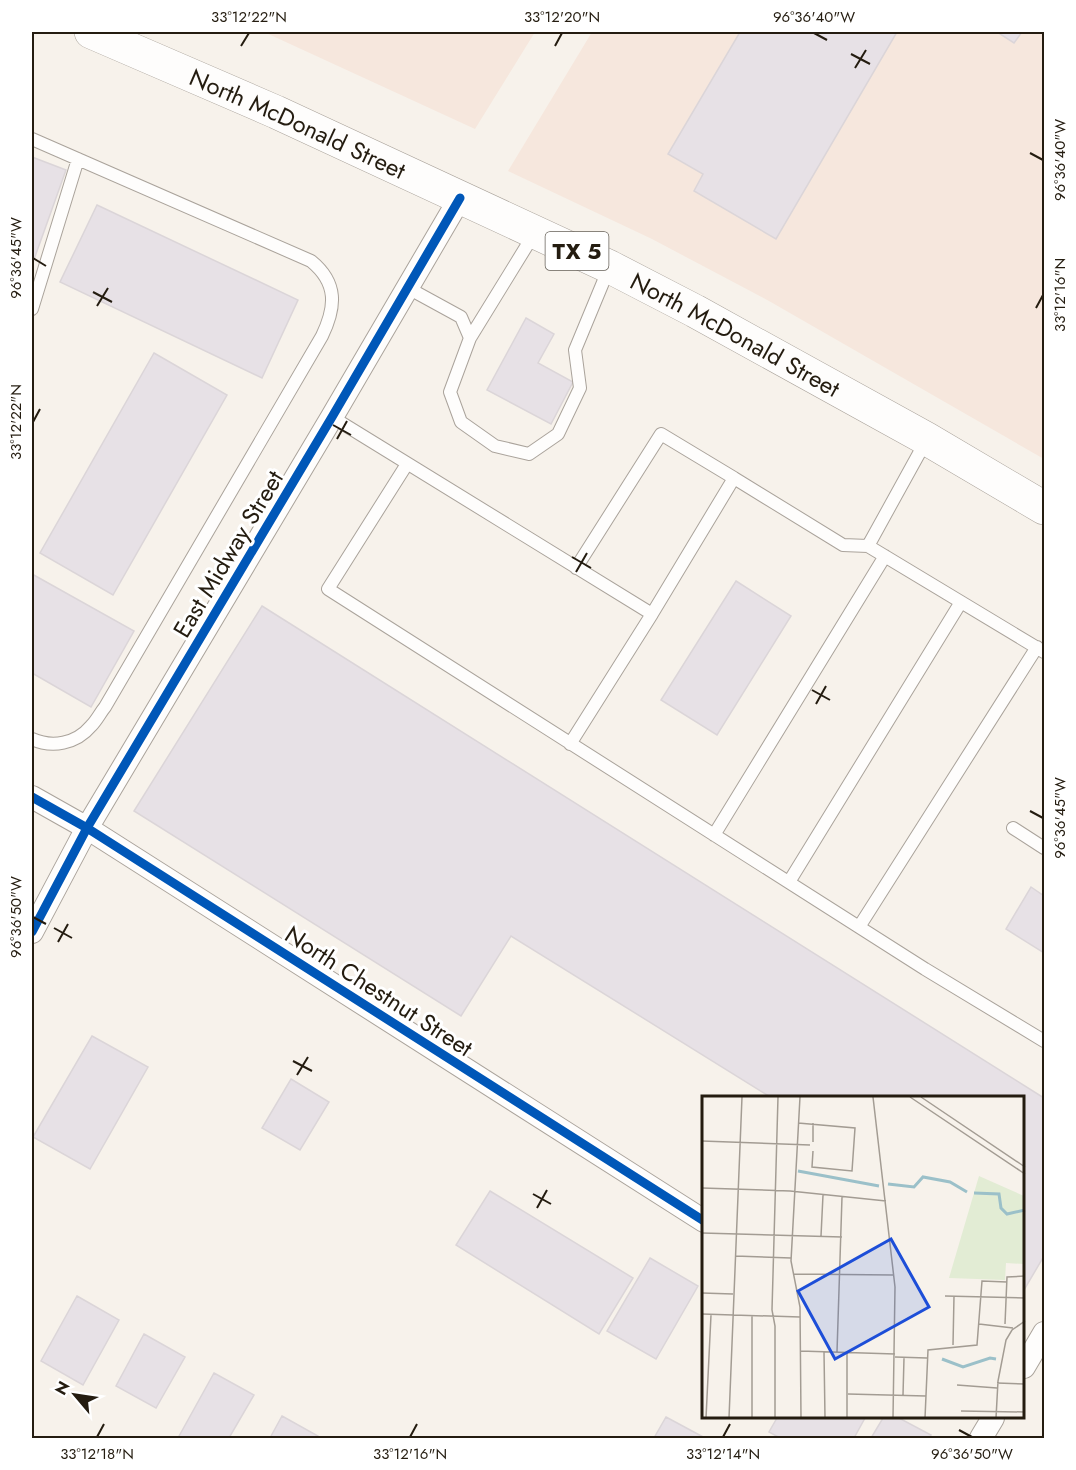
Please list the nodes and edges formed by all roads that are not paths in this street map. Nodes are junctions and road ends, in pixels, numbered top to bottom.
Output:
1 (91, 32) edge
2 (32, 139) edge
3 (78, 159) junction
4 (460, 198) junction
5 (535, 232) junction
6 (610, 267) junction
7 (408, 288) junction
8 (32, 309) edge
9 (470, 338) junction
10 (332, 417) junction
11 (927, 439) junction
12 (407, 464) junction
13 (734, 478) junction
14 (1044, 508) edge
15 (868, 546) junction
16 (885, 556) junction
17 (576, 568) junction
18 (962, 602) junction
19 (651, 614) junction
20 (1041, 650) edge
21 (32, 739) edge
22 (570, 744) junction
23 (32, 797) edge
24 (87, 828) junction
25 (1013, 828) dead end
26 (714, 835) junction
27 (1044, 848) edge
28 (789, 882) junction
29 (859, 927) junction
30 (32, 932) edge
31 (1044, 1041) edge
32 (702, 1220) edge
33 (1044, 1333) edge
34 (1025, 1364) edge
35 (992, 1419) edge
36 (981, 1438) edge

1 - 4 main road, North McDonald Street / TX 5
2 - 3 lane
3 - 8 lane
3 - 21 lane
4 - 5 main road, North McDonald Street / TX 5
4 - 7 street, East Midway Street
5 - 6 main road, North McDonald Street / TX 5
5 - 9 lane
6 - 9 lane
6 - 11 main road, North McDonald Street / TX 5
7 - 9 lane
7 - 10 street, East Midway Street
10 - 12 lane
10 - 24 street, East Midway Street
11 - 14 main road, North McDonald Street / TX 5
11 - 15 lane
12 - 17 lane
12 - 22 lane
13 - 15 lane
13 - 17 lane
13 - 19 lane
15 - 16 lane
16 - 18 lane
16 - 26 lane
17 - 19 lane
18 - 20 lane
18 - 28 lane
19 - 22 lane
20 - 29 lane
22 - 26 lane
23 - 24 street, North Chestnut Street
24 - 30 street, East Midway Street
24 - 32 street, North Chestnut Street
25 - 27 lane
26 - 28 lane
28 - 29 lane
29 - 31 lane
33 - 34 street
35 - 36 street

